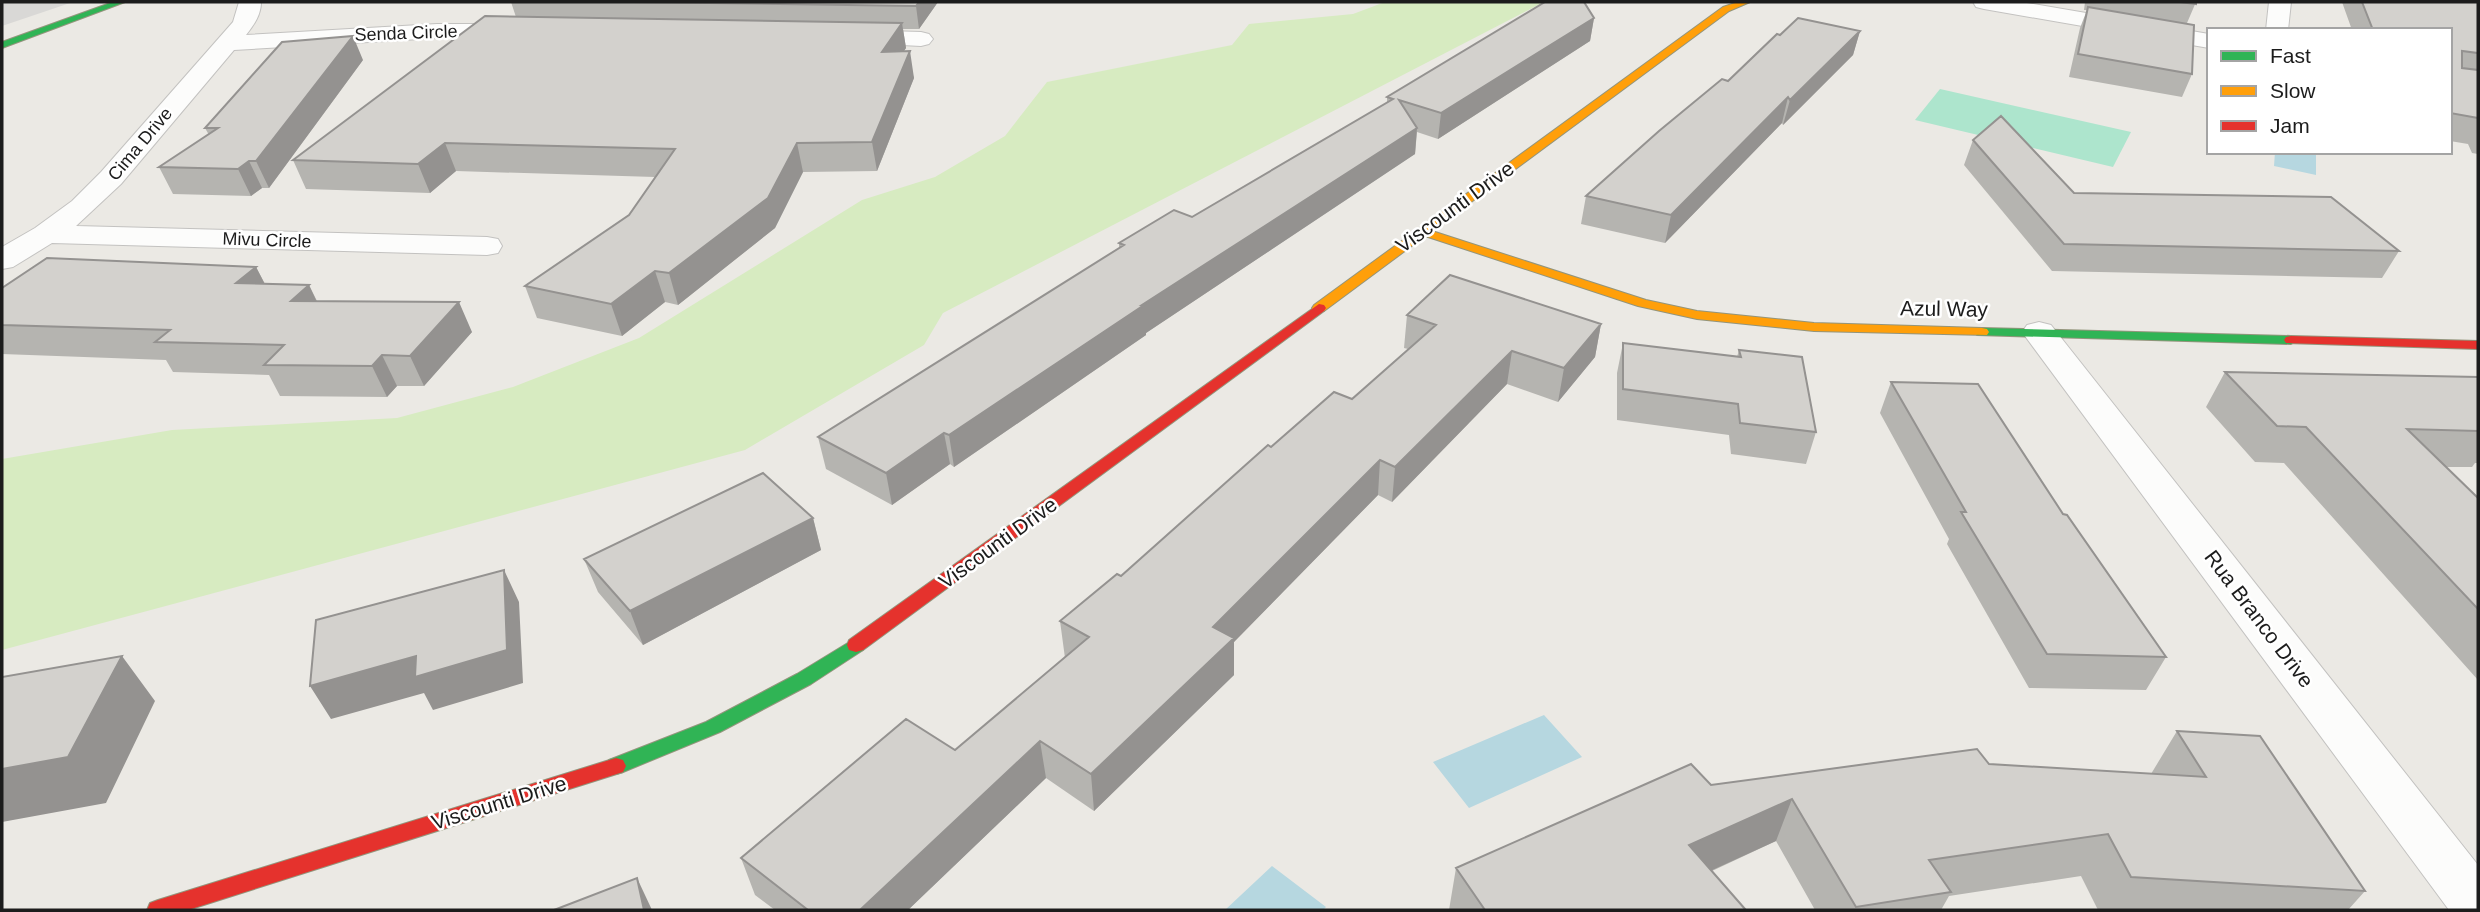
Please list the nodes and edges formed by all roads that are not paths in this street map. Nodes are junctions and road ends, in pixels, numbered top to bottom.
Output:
1 (121, 2) edge
2 (250, 2) edge
3 (1746, 2) edge
4 (1984, 2) edge
5 (2280, 2) edge
6 (2277, 28) edge
7 (540, 31) edge
8 (826, 37) edge
9 (921, 39) dead end
10 (2207, 41) edge
11 (228, 43) junction
12 (2, 45) edge
13 (1422, 231) junction
14 (46, 234) junction
15 (487, 246) dead end
16 (2, 260) edge
17 (2039, 332) junction
18 (2478, 345) edge
19 (2478, 906) edge
20 (158, 910) edge

1 - 12 street
2 - 11 street, Cima Drive
3 - 13 street, Viscounti Drive
4 - 10 street
5 - 6 street
7 - 11 street, Senda Circle
8 - 9 street
11 - 14 street, Cima Drive
13 - 17 street, Azul Way
13 - 20 street, Viscounti Drive
14 - 15 street, Mivu Circle
14 - 16 street, Cima Drive
17 - 18 street, Azul Way
17 - 19 street, Rua Branco Drive

